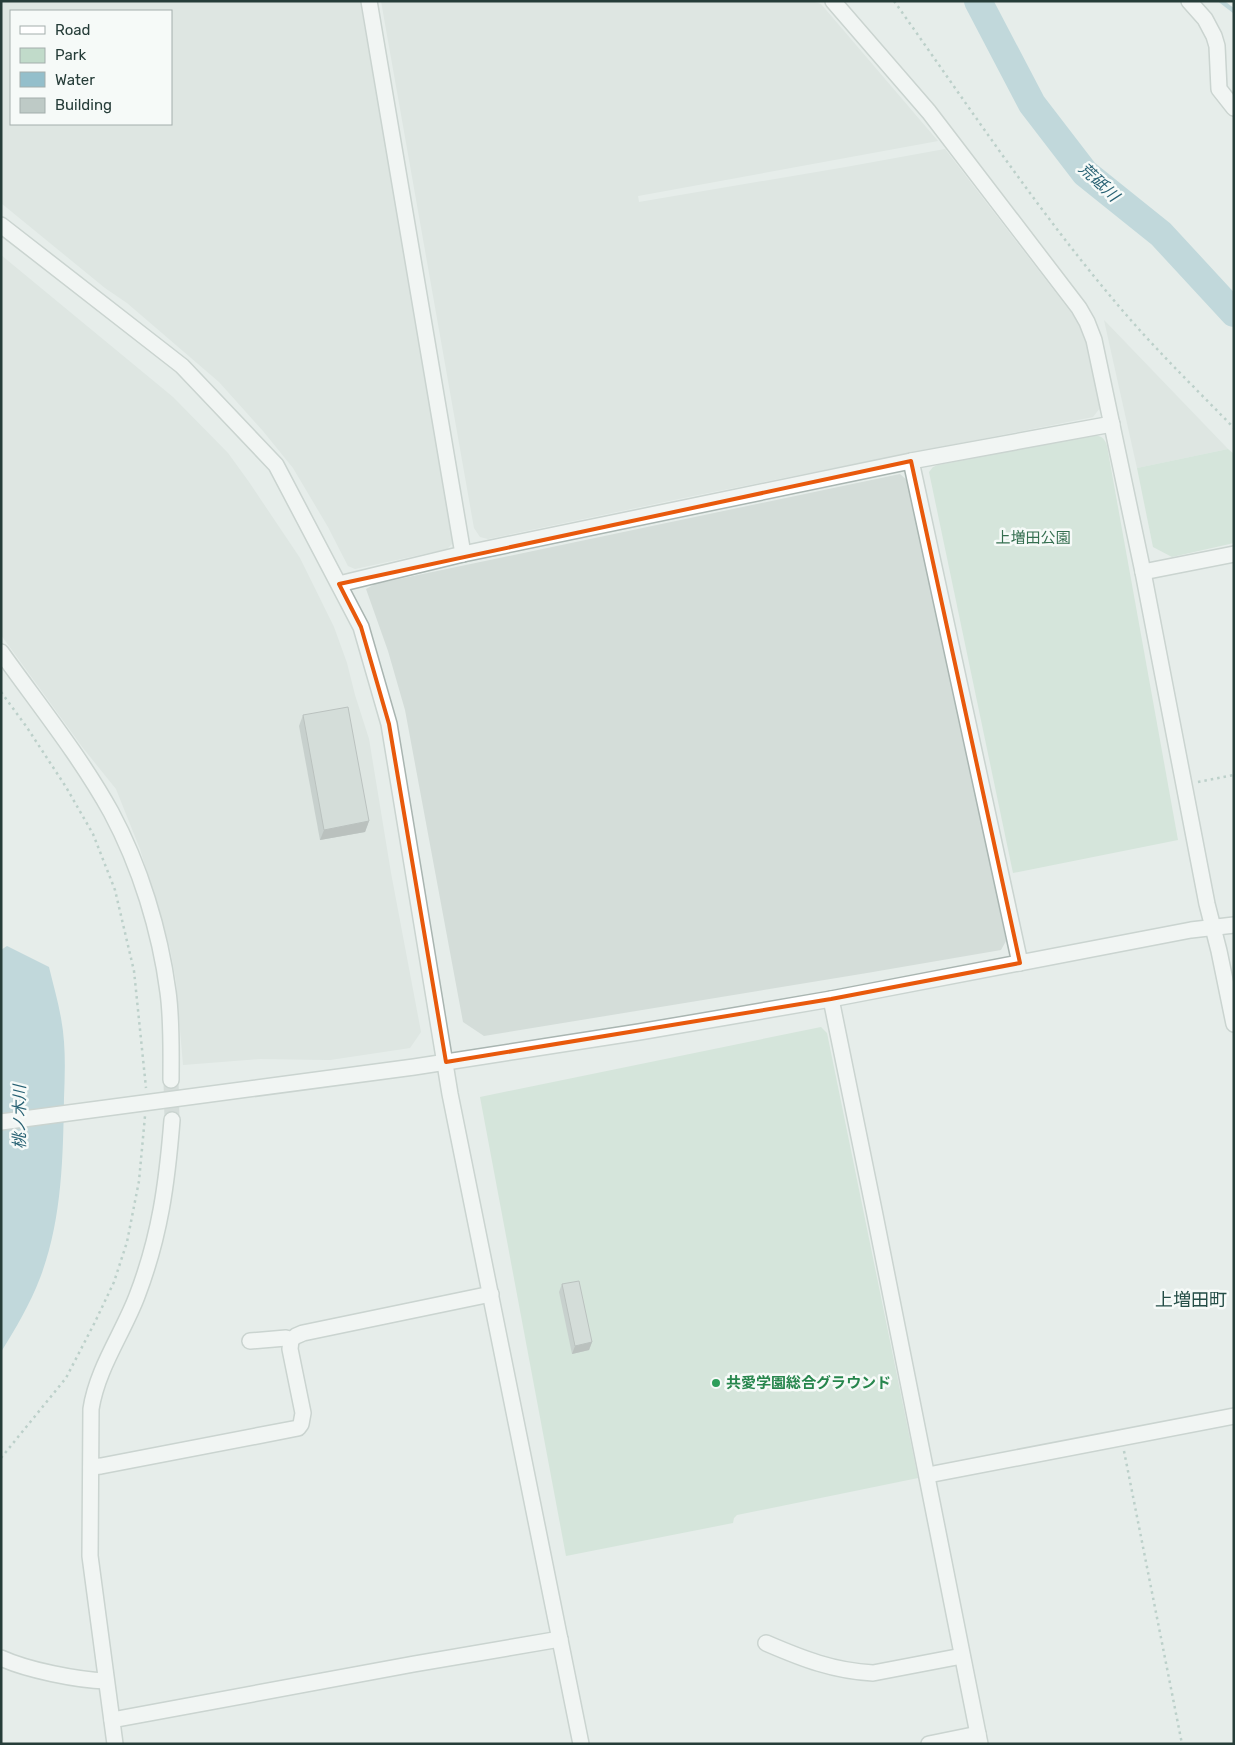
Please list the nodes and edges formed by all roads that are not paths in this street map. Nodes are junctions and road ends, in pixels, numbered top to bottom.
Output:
1 (369, 1) edge
2 (833, 1) edge
3 (1189, 1) edge
4 (1234, 108) edge
5 (1, 224) edge
6 (1112, 424) junction
7 (911, 461) junction
8 (463, 554) junction
9 (1234, 554) edge
10 (1143, 572) junction
11 (338, 584) junction
12 (1, 652) edge
13 (1234, 925) edge
14 (1213, 928) junction
15 (1020, 963) junction
16 (831, 999) junction
17 (1234, 1024) edge
18 (446, 1062) junction
19 (171, 1080) tunnel mouth
20 (172, 1120) tunnel mouth
21 (1, 1122) edge
22 (491, 1294) junction
23 (291, 1340) junction
24 (250, 1341) dead end
25 (1234, 1416) edge
26 (91, 1467) junction
27 (928, 1475) junction
28 (560, 1639) junction
29 (766, 1644) dead end
30 (962, 1656) junction
31 (1, 1658) edge
32 (106, 1682) junction
33 (112, 1720) junction
34 (979, 1739) edge
35 (115, 1744) edge
36 (581, 1744) edge
37 (929, 1744) edge

1 - 8 street
2 - 6 street
3 - 4 street
5 - 11 street
6 - 7 street
6 - 10 street
7 - 8 street
7 - 15 street
8 - 11 street
9 - 10 street
10 - 14 street
11 - 18 street
12 - 19 street
13 - 14 street
14 - 15 street
14 - 17 street
15 - 16 street
16 - 18 street
16 - 27 street
18 - 21 street
18 - 22 street
20 - 26 street
22 - 23 street
22 - 28 street
23 - 24 street
23 - 26 street
25 - 27 street
26 - 32 street
27 - 30 street
28 - 33 street
28 - 36 street
29 - 30 street
30 - 34 street
31 - 32 street
32 - 33 street
33 - 35 street
34 - 37 street

